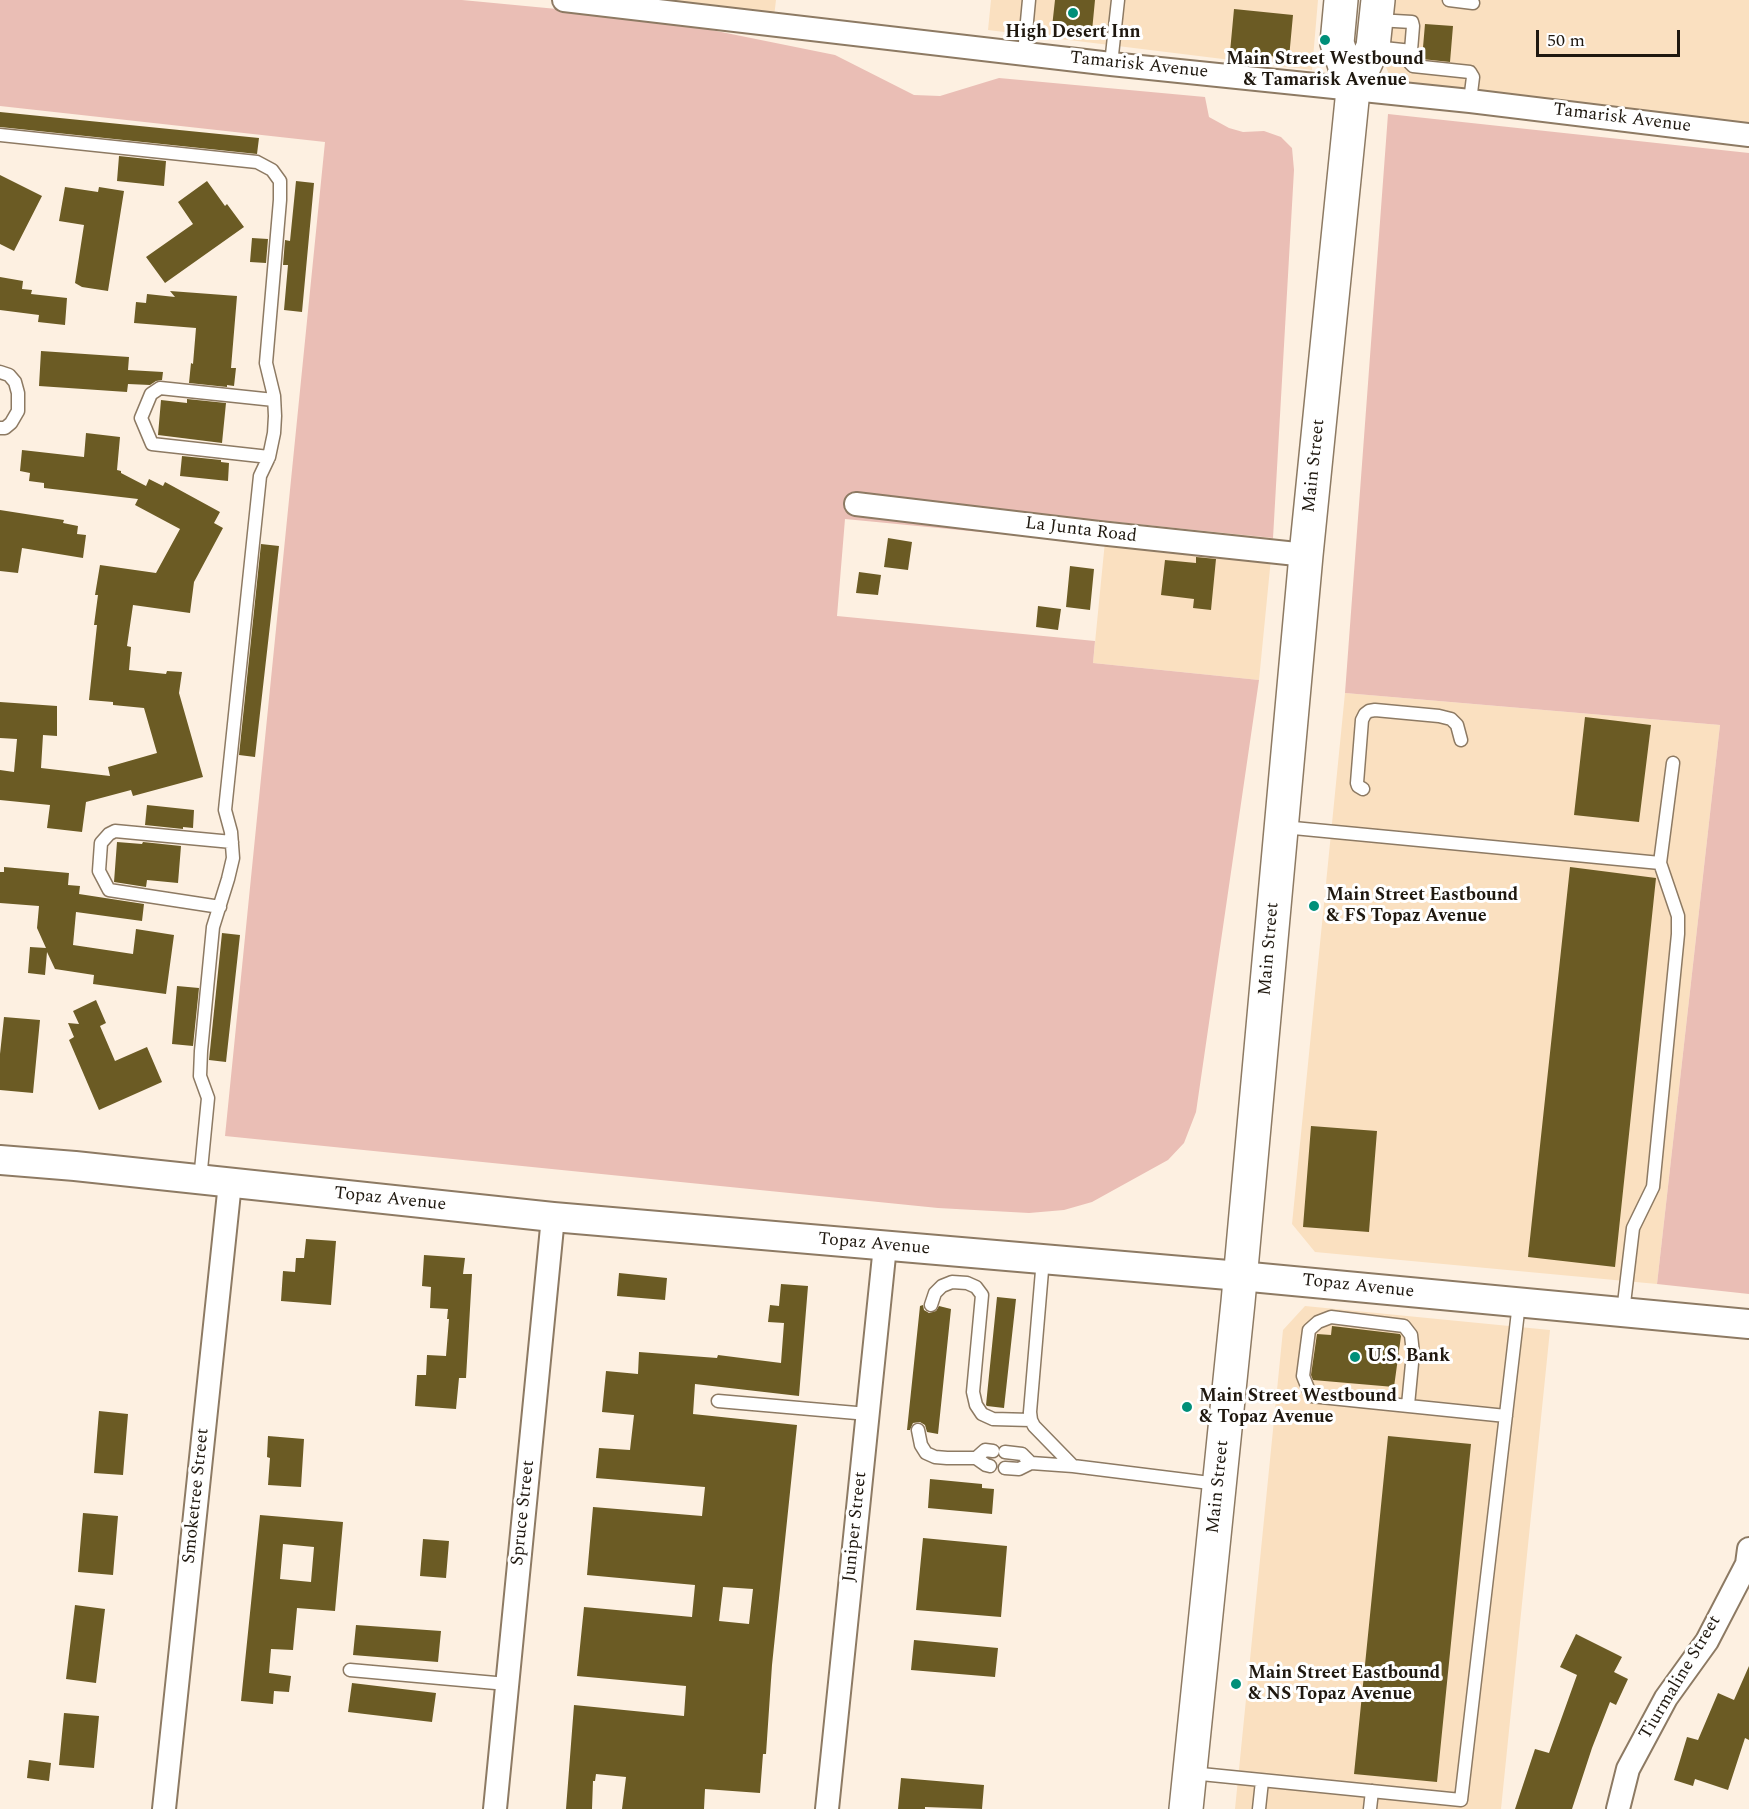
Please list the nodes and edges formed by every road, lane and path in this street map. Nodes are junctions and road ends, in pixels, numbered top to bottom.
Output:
1 (564, 0) edge
2 (1029, 0) edge
3 (1118, 0) edge
4 (1341, 0) edge
5 (1449, 0) edge
6 (1473, 3) dead end
7 (1376, 22) edge
8 (1412, 51) junction
9 (1023, 53) junction
10 (1111, 64) junction
11 (1353, 90) junction
12 (1470, 100) junction
13 (0, 135) edge
14 (1749, 135) edge
15 (0, 372) edge
16 (274, 400) junction
17 (0, 428) edge
18 (269, 457) junction
19 (856, 504) dead end
20 (1306, 555) junction
21 (1461, 740) dead end
22 (1673, 763) dead end
23 (1363, 789) dead end
24 (1281, 826) junction
25 (232, 842) junction
26 (1660, 863) junction
27 (220, 907) junction
28 (0, 1160) edge
29 (200, 1180) junction
30 (230, 1183) junction
31 (553, 1217) junction
32 (885, 1246) junction
33 (1043, 1259) junction
34 (1240, 1276) junction
35 (1519, 1303) junction
36 (931, 1305) dead end
37 (1623, 1312) junction
38 (1749, 1324) edge
39 (718, 1401) dead end
40 (1408, 1405) junction
41 (868, 1414) junction
42 (1506, 1416) junction
43 (1030, 1419) junction
44 (918, 1430) dead end
45 (976, 1458) junction
46 (1031, 1463) junction
47 (990, 1466) dead end
48 (1073, 1466) junction
49 (1005, 1468) dead end
50 (1219, 1484) junction
51 (1749, 1549) edge
52 (350, 1670) dead end
53 (507, 1684) junction
54 (1189, 1773) junction
55 (1262, 1780) junction
56 (1372, 1791) junction
57 (164, 1809) edge
58 (495, 1809) edge
59 (827, 1809) edge
60 (1186, 1809) edge
61 (1259, 1809) edge
62 (1370, 1809) edge
63 (1618, 1809) edge

1 - 9 street, Tamarisk Avenue
2 - 9 lane
3 - 10 lane
4 - 11 main road, Main Street
5 - 6 lane
7 - 8 lane
7 - 8 lane
7 - 11 main road, Main Street
8 - 12 lane
9 - 10 street, Tamarisk Avenue
10 - 11 street, Tamarisk Avenue
11 - 12 street, Tamarisk Avenue
11 - 20 main road, Main Street
12 - 14 street, Tamarisk Avenue
13 - 16 lane
15 - 17 lane
16 - 18 lane
16 - 18 lane
18 - 25 lane
19 - 20 street, La Junta Road
20 - 24 main road, Main Street
21 - 23 lane
22 - 26 lane
24 - 26 lane
24 - 34 main road, Main Street
25 - 27 lane
25 - 27 lane
26 - 37 lane
27 - 29 lane
28 - 29 street, Topaz Avenue
29 - 30 street, Topaz Avenue
30 - 31 street, Topaz Avenue
30 - 57 street, Smoketree Street
31 - 32 street, Topaz Avenue
31 - 53 street, Spruce Street
32 - 33 street, Topaz Avenue
32 - 41 street, Juniper Street
33 - 34 street, Topaz Avenue
33 - 43 lane
34 - 35 street, Topaz Avenue
34 - 50 main road, Main Street
35 - 37 street, Topaz Avenue
35 - 42 lane
36 - 43 lane
37 - 38 street, Topaz Avenue
39 - 41 lane
40 - 40 lane
40 - 42 lane
41 - 59 street, Juniper Street
42 - 56 lane
43 - 48 lane
44 - 45 lane
45 - 46 lane
45 - 47 lane
46 - 48 lane
46 - 49 lane
48 - 50 lane
50 - 54 main road, Main Street
51 - 63 street, Tiurmaline Street
52 - 53 lane
53 - 58 street, Spruce Street
54 - 55 lane
54 - 60 main road, Main Street
55 - 56 lane
55 - 61 lane
56 - 62 lane

